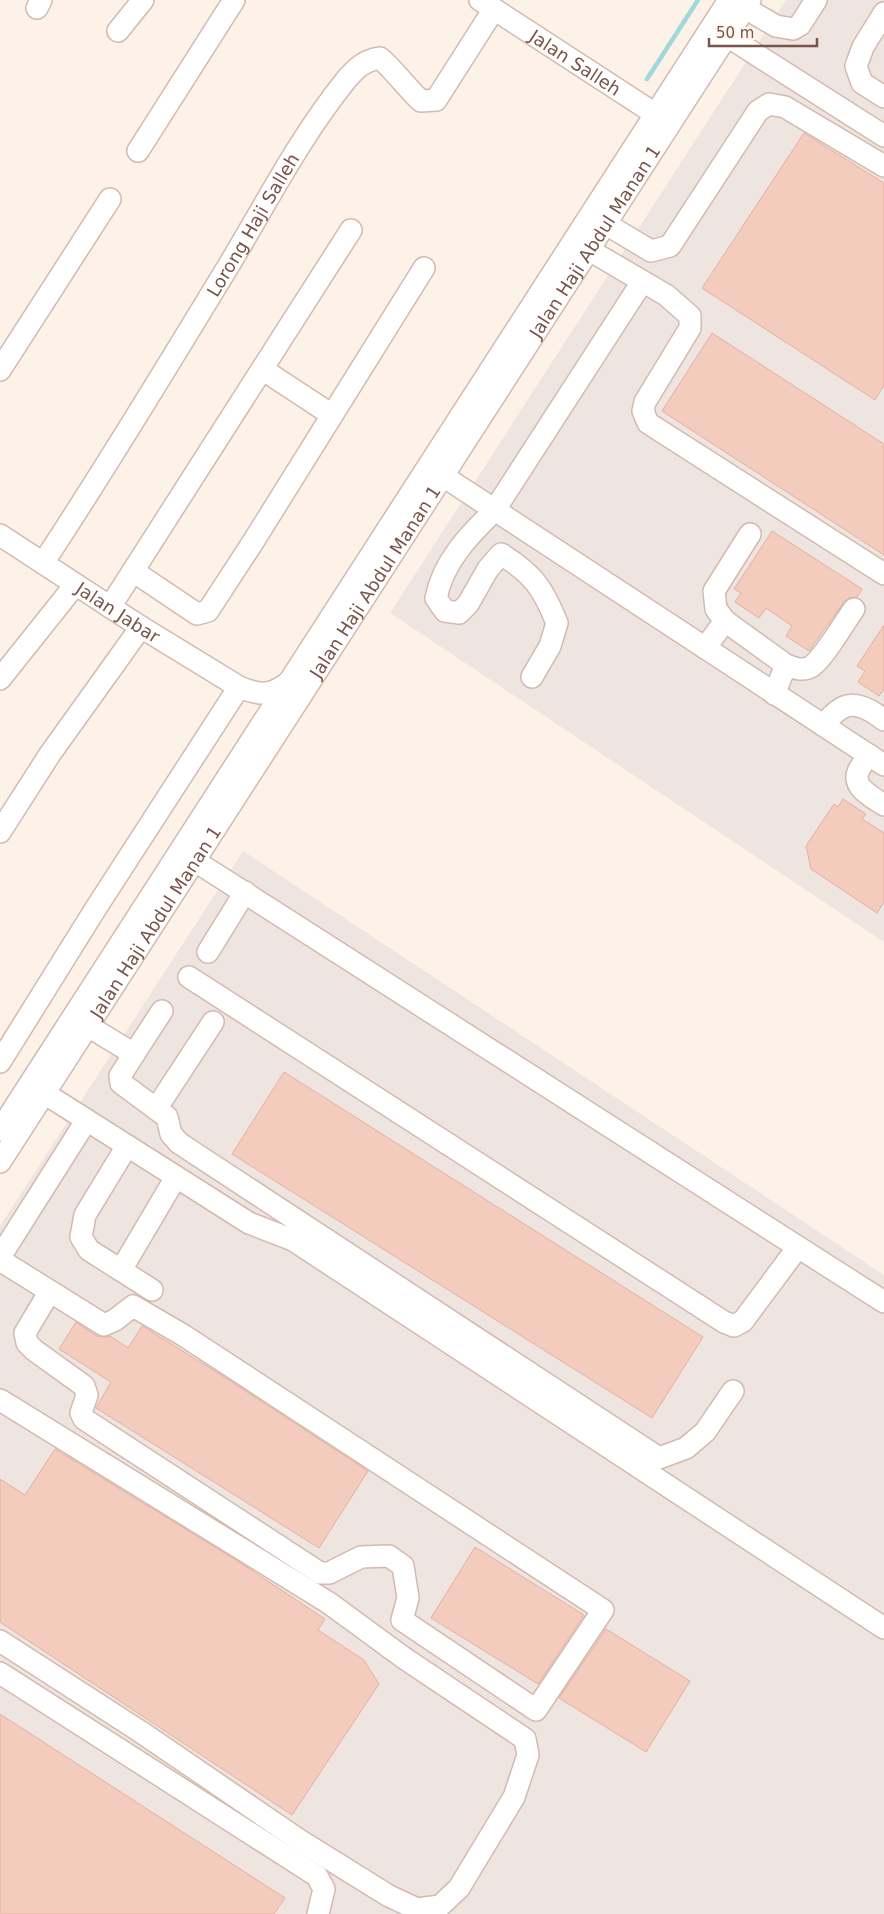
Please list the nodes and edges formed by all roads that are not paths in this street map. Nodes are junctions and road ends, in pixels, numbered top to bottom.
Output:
1 (143, 0) edge
2 (234, 0) edge
3 (816, 0) edge
4 (741, 3) edge
5 (487, 4) edge
6 (884, 13) edge
7 (118, 31) dead end
8 (727, 36) junction
9 (680, 74) junction
10 (615, 86) junction
11 (884, 97) edge
12 (663, 118) junction
13 (884, 136) edge
14 (138, 151) dead end
15 (626, 159) junction
16 (884, 166) edge
17 (110, 199) dead end
18 (606, 224) junction
19 (351, 230) dead end
20 (589, 250) junction
21 (424, 268) dead end
22 (642, 282) junction
23 (262, 369) junction
24 (0, 370) edge
25 (332, 415) junction
26 (442, 476) junction
27 (494, 511) junction
28 (750, 534) dead end
29 (0, 535) edge
30 (43, 563) junction
31 (133, 571) junction
32 (884, 574) edge
33 (75, 585) junction
34 (110, 607) junction
35 (854, 609) dead end
36 (725, 621) junction
37 (141, 627) junction
38 (705, 648) junction
39 (786, 665) junction
40 (532, 677) dead end
41 (0, 679) edge
42 (290, 681) junction
43 (239, 687) junction
44 (774, 694) junction
45 (884, 720) edge
46 (823, 725) junction
47 (257, 733) junction
48 (876, 760) edge
49 (884, 805) edge
50 (0, 832) edge
51 (195, 860) junction
52 (245, 892) junction
53 (208, 952) dead end
54 (189, 977) dead end
55 (162, 1011) dead end
56 (213, 1022) dead end
57 (88, 1026) junction
58 (134, 1054) junction
59 (0, 1062) edge
60 (44, 1093) junction
61 (156, 1109) junction
62 (86, 1121) junction
63 (0, 1130) edge
64 (127, 1146) junction
65 (0, 1162) edge
66 (176, 1177) junction
67 (798, 1247) junction
68 (0, 1259) edge
69 (122, 1270) junction
70 (152, 1290) dead end
71 (50, 1291) junction
72 (884, 1302) edge
73 (733, 1392) dead end
74 (0, 1400) edge
75 (884, 1628) edge
76 (0, 1641) edge
77 (0, 1673) edge
78 (318, 1914) edge

1 - 7 street
2 - 14 street
3 - 4 street
4 - 8 street, Jalan Haji Abdul Manan 1
4 - 9 street, Jalan Haji Abdul Manan 1
5 - 10 street, Jalan Salleh
5 - 30 street, Lorong Haji Salleh
6 - 11 street
8 - 12 street, Jalan Haji Abdul Manan 1
8 - 13 street
9 - 10 street
9 - 12 street, Jalan Haji Abdul Manan 1
10 - 12 street, Jalan Salleh
10 - 15 street
12 - 15 street, Jalan Haji Abdul Manan 1
12 - 18 street, Jalan Haji Abdul Manan 1
15 - 42 street, Jalan Haji Abdul Manan 1
16 - 18 street
17 - 24 street
18 - 20 street, Jalan Haji Abdul Manan 1
19 - 23 street
20 - 22 street
20 - 26 street, Jalan Haji Abdul Manan 1
21 - 25 street
22 - 27 street
22 - 32 street
23 - 25 street
23 - 31 street
25 - 31 street
26 - 27 street
26 - 51 street, Jalan Haji Abdul Manan 1
27 - 38 street
27 - 40 street
28 - 36 street
29 - 30 street, Jalan Jabar
30 - 33 street, Jalan Jabar
31 - 34 street
33 - 34 street, Jalan Jabar
33 - 41 street
34 - 37 street, Jalan Jabar
35 - 39 street
36 - 38 street
36 - 39 street
37 - 43 street, Jalan Jabar
37 - 50 street
38 - 44 street
39 - 44 street
42 - 43 street
42 - 47 street, Jalan Haji Abdul Manan 1
43 - 47 street
43 - 59 street
44 - 46 street
45 - 46 street
46 - 48 street
47 - 63 street, Jalan Haji Abdul Manan 1
48 - 49 street
51 - 52 street
51 - 57 street, Jalan Haji Abdul Manan 1
52 - 53 street
52 - 67 street
54 - 67 street
55 - 58 street
56 - 61 street
57 - 58 street
57 - 60 street, Jalan Haji Abdul Manan 1
58 - 61 street
60 - 62 street
60 - 65 street, Jalan Haji Abdul Manan 1
61 - 73 street
62 - 64 street
62 - 68 street
64 - 66 street
64 - 69 street
66 - 69 street
66 - 75 street
67 - 72 street
68 - 71 street
69 - 70 street
71 - 71 street
74 - 76 street
77 - 78 street

